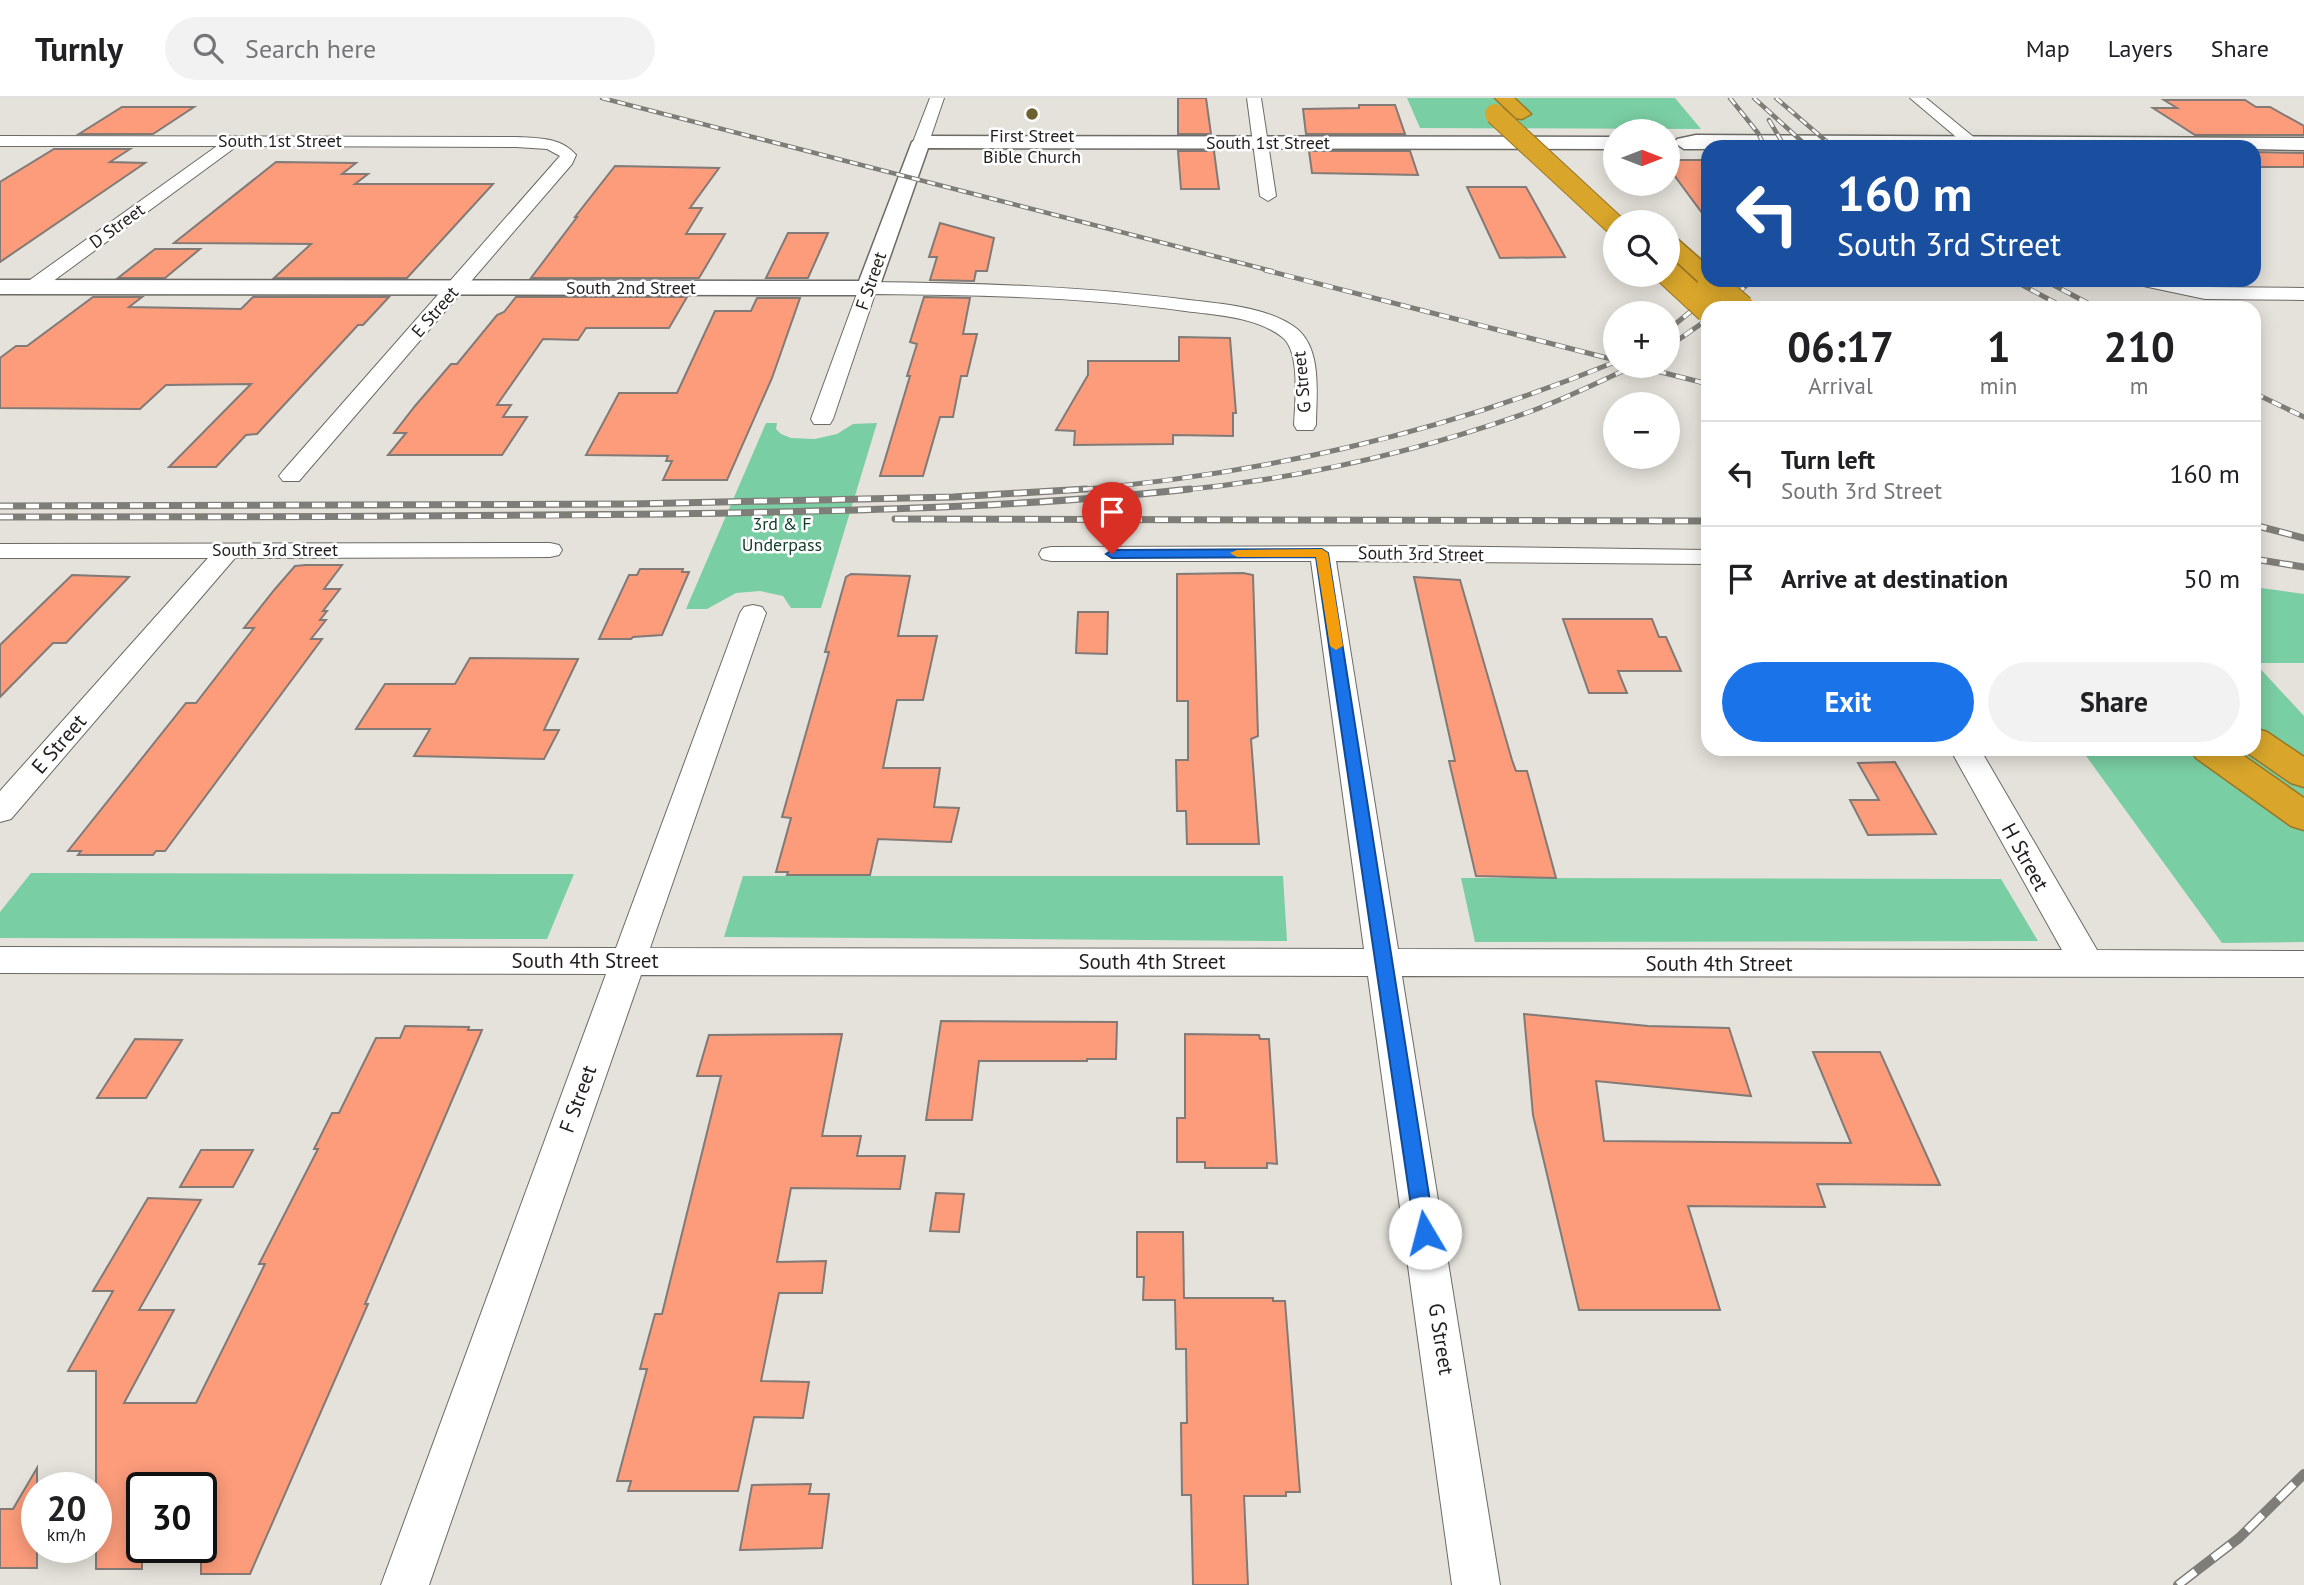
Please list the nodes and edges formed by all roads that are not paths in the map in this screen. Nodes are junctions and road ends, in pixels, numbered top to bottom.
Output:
1 (937, 98) edge
2 (1254, 98) edge
3 (1917, 98) edge
4 (1495, 106) edge
5 (230, 134) junction
6 (1955, 140) edge
7 (0, 141) edge
8 (921, 142) junction
9 (1701, 142) edge
10 (1261, 143) junction
11 (1603, 143) edge
12 (1680, 144) edge
13 (1680, 144) edge
14 (1701, 145) edge
15 (2261, 145) edge
16 (2303, 145) edge
17 (560, 148) joint
18 (1573, 159) dead end
19 (1268, 196) dead end
20 (1603, 213) edge
21 (1680, 254) edge
22 (1701, 272) edge
23 (1680, 284) edge
24 (0, 286) edge
25 (34, 286) junction
26 (457, 287) junction
27 (1718, 287) edge
28 (2175, 287) edge
29 (868, 288) junction
30 (2304, 294) edge
31 (1734, 301) edge
32 (1701, 304) edge
33 (0, 311) edge
34 (1261, 317) joint
35 (822, 419) dead end
36 (1306, 425) dead end
37 (291, 476) dead end
38 (229, 550) junction
39 (550, 550) dead end
40 (0, 551) edge
41 (1322, 553) junction
42 (1051, 554) dead end
43 (1701, 557) edge
44 (753, 613) dead end
45 (2261, 745) edge
46 (1969, 756) edge
47 (2219, 756) edge
48 (2304, 774) edge
49 (0, 811) edge
50 (2304, 817) edge
51 (0, 960) edge
52 (627, 961) junction
53 (1384, 963) junction
54 (2304, 964) edge
55 (2088, 965) junction
56 (405, 1585) edge
57 (1476, 1585) edge

1 - 8 street
2 - 10 street
3 - 6 street
4 - 18 highway
4 - 20 highway, bridge
5 - 7 street, South 1st Street
5 - 17 street, South 1st Street
5 - 25 street, D Street
8 - 10 street, South 1st Street
8 - 29 street, F Street
9 - 12 street
10 - 11 street, South 1st Street
10 - 19 street
13 - 14 street
15 - 16 street
17 - 26 street, E Street
21 - 22 highway
23 - 32 highway, bridge
24 - 25 street, South 2nd Street
25 - 26 street, South 2nd Street
25 - 33 street, D Street
26 - 29 street, South 2nd Street
26 - 37 street, E Street
27 - 31 highway, bridge
28 - 30 street
29 - 34 street, South 2nd Street
29 - 35 street, F Street
34 - 36 street, G Street
38 - 39 street, South 3rd Street
38 - 40 street, South 3rd Street
38 - 49 street, E Street
41 - 42 street, South 3rd Street
41 - 43 street, South 3rd Street
41 - 53 street, G Street
44 - 52 street, F Street
45 - 48 highway
46 - 55 street, H Street
47 - 50 highway
51 - 52 street, South 4th Street
52 - 53 street, South 4th Street
52 - 56 street, F Street
53 - 55 street, South 4th Street
53 - 57 street, G Street
54 - 55 street, South 4th Street

